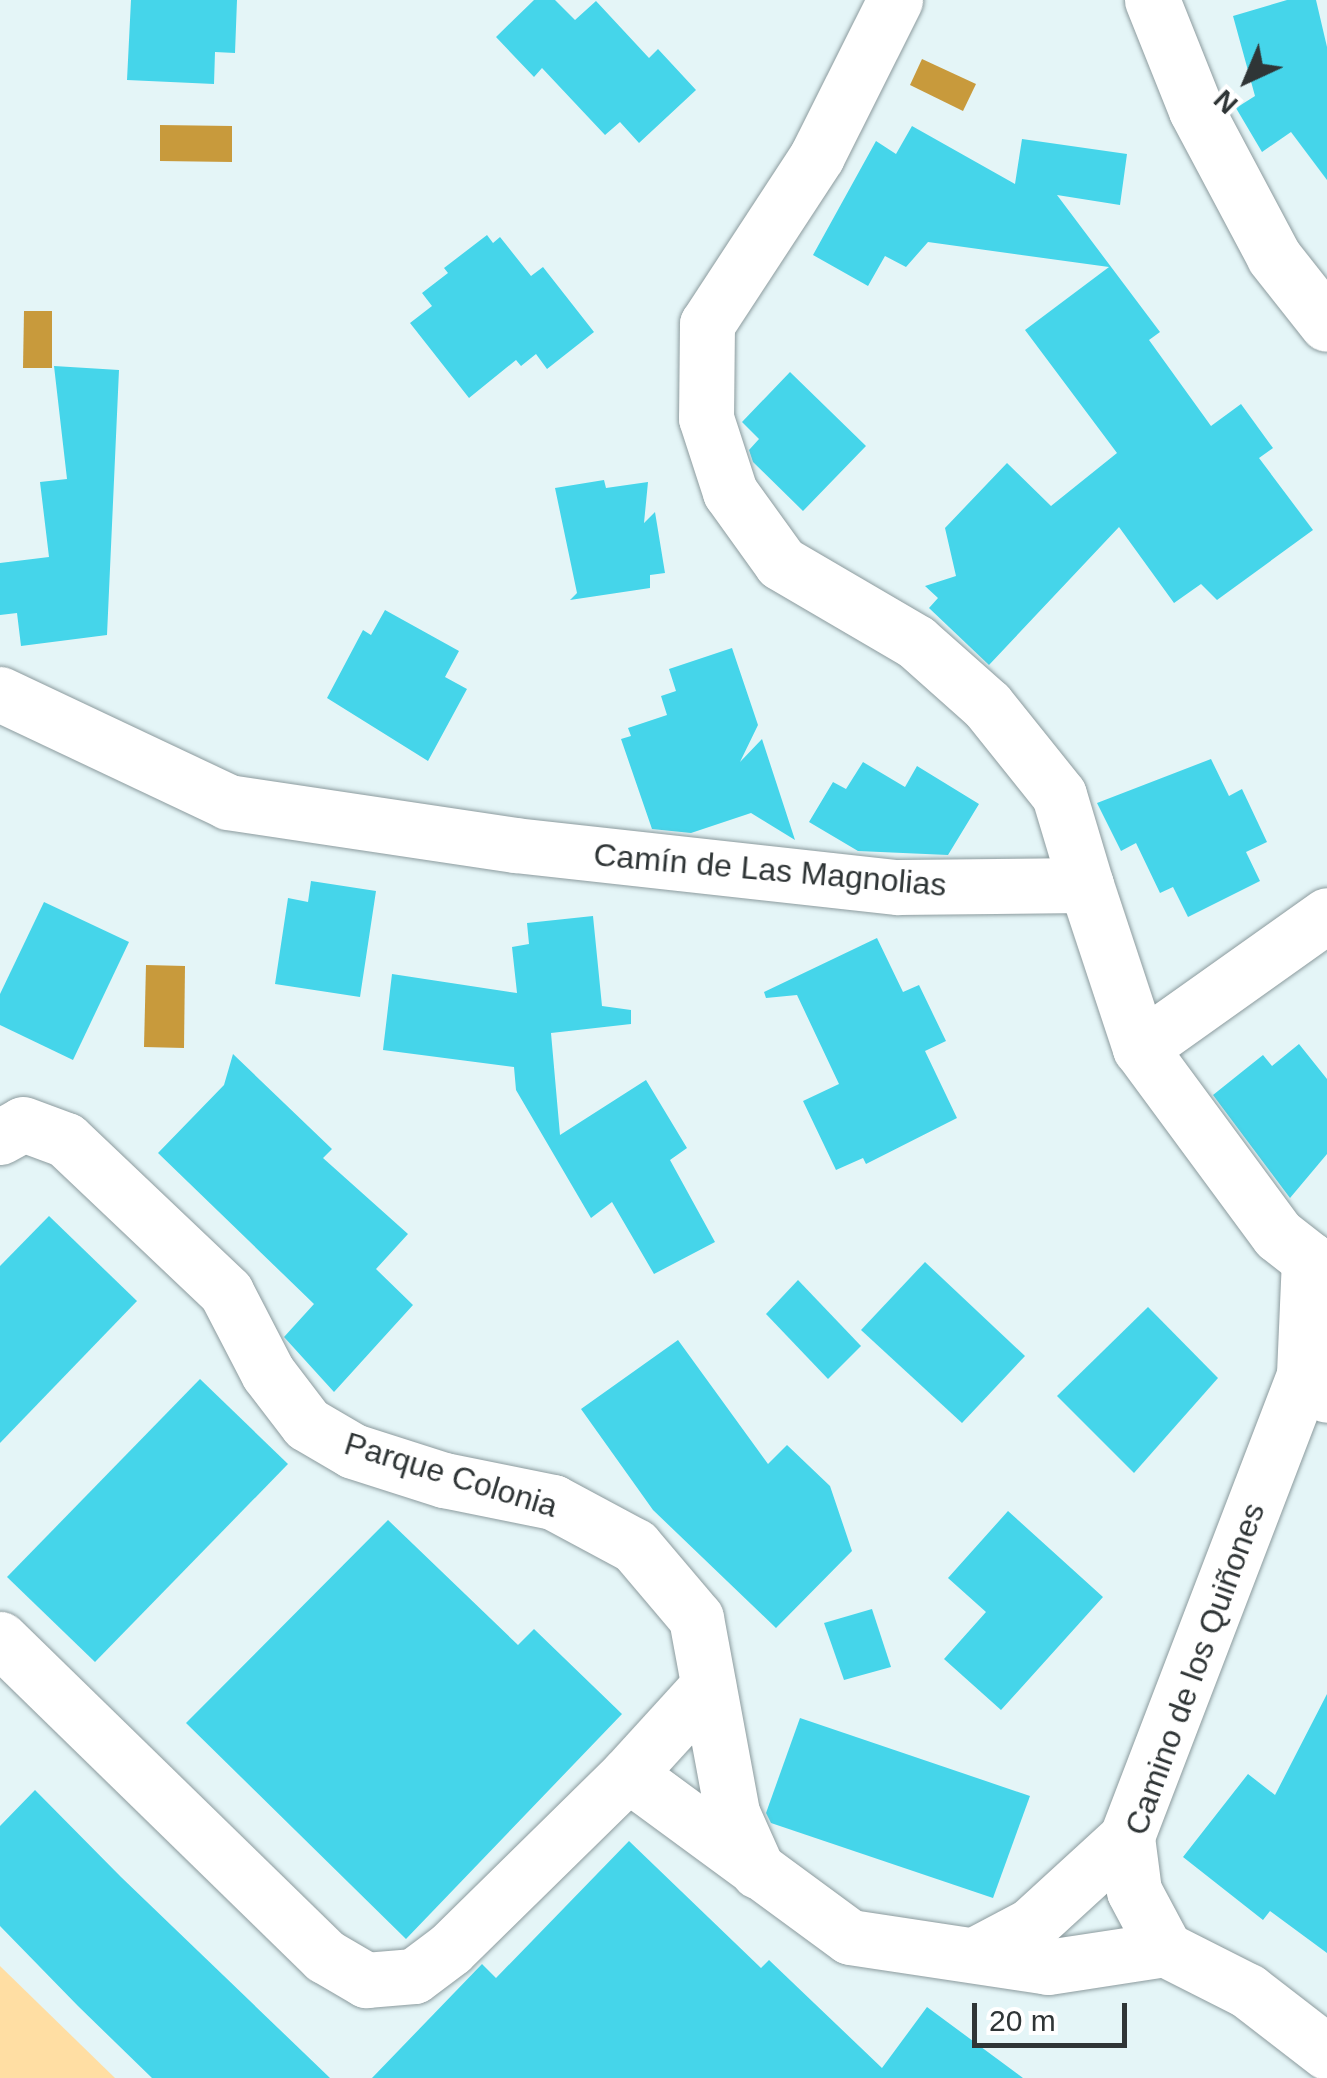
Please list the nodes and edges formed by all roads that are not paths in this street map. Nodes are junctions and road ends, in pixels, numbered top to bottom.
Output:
1 (895, 0) edge
2 (1152, 0) edge
3 (1327, 324) edge
4 (0, 694) edge
5 (1086, 885) junction
6 (1327, 916) edge
7 (1140, 1048) junction
8 (0, 1136) edge
9 (1318, 1251) edge
10 (1315, 1385) edge
11 (0, 1640) edge
12 (708, 1686) junction
13 (628, 1774) junction
14 (1127, 1837) junction
15 (759, 1873) junction
16 (1165, 1949) junction
17 (978, 1953) junction
18 (1327, 2052) edge

1 - 5 street
2 - 3 street
4 - 5 street, Camín de Las Magnolias
5 - 7 street
6 - 7 street
7 - 9 street
8 - 12 street, Parque Colonia
9 - 10 street
10 - 14 street, Camino de los Quiñones
11 - 13 street
12 - 13 street
12 - 15 street, Parque Colonia
13 - 15 street
14 - 16 street, Camino de los Quiñones
14 - 17 street
15 - 17 street
16 - 17 street
16 - 18 street

